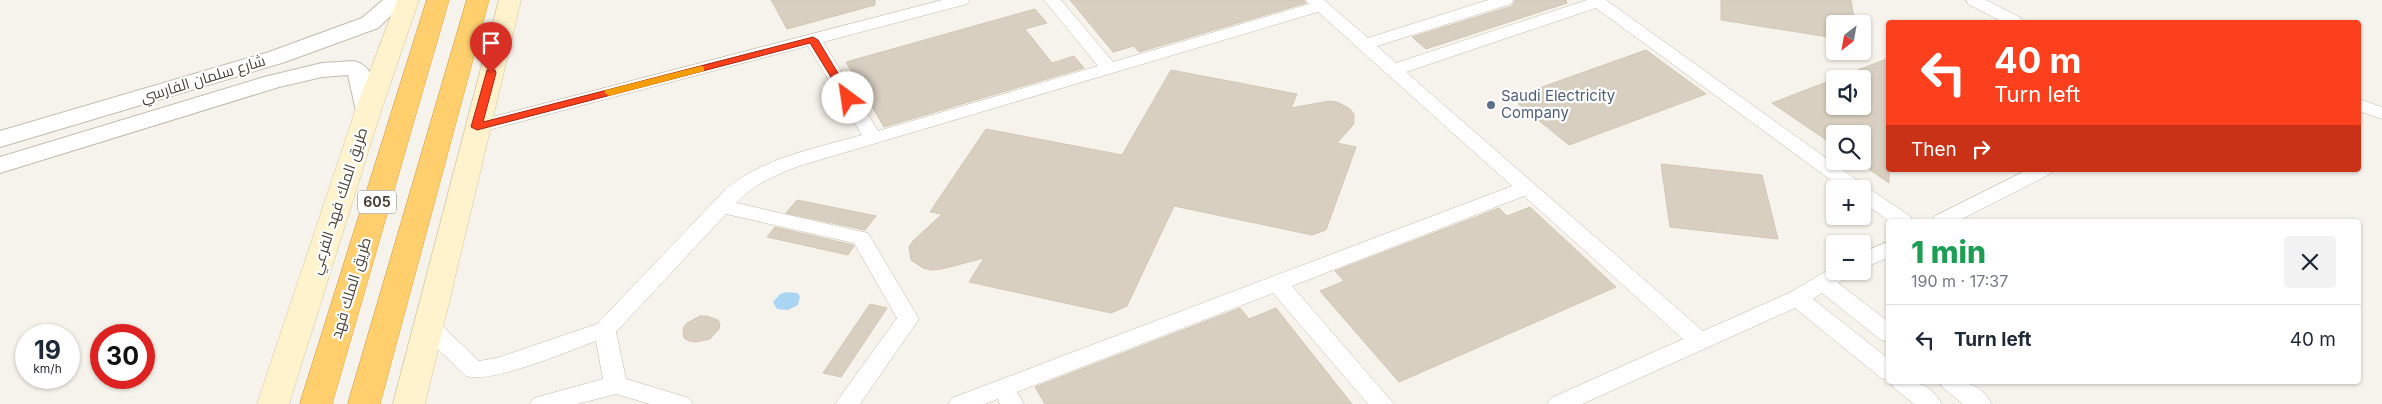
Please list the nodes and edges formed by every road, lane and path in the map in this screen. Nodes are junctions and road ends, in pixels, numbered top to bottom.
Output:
1 (396, 0) edge
2 (408, 0) edge
3 (438, 0) edge
4 (478, 0) edge
5 (510, 0) edge
6 (961, 0) edge
7 (1052, 0) edge
8 (1504, 0) edge
9 (1974, 0) edge
10 (1596, 1) edge
11 (1317, 3) edge
12 (2011, 20) edge
13 (813, 40) junction
14 (1364, 45) junction
15 (277, 57) junction
16 (1110, 69) junction
17 (1393, 70) junction
18 (272, 82) junction
19 (2361, 106) edge
20 (368, 111) junction
21 (2382, 113) edge
22 (477, 127) junction
23 (873, 138) junction
24 (0, 139) edge
25 (0, 165) edge
26 (2039, 172) edge
27 (1845, 180) edge
28 (1526, 188) junction
29 (1871, 198) edge
30 (722, 206) junction
31 (1900, 219) edge
32 (1946, 219) edge
33 (1886, 250) edge
34 (1871, 257) edge
35 (1826, 280) edge
36 (1822, 282) junction
37 (1277, 283) junction
38 (1797, 298) junction
39 (429, 327) junction
40 (605, 330) junction
41 (1886, 332) edge
42 (1700, 342) junction
43 (1886, 370) edge
44 (1905, 384) edge
45 (1954, 384) edge
46 (616, 385) junction
47 (1008, 396) edge
48 (273, 404) edge
49 (316, 404) edge
50 (364, 404) edge
51 (409, 404) edge
52 (542, 404) edge
53 (681, 404) edge
54 (847, 404) edge
55 (960, 404) edge
56 (1382, 404) edge
57 (1559, 404) edge
58 (1930, 404) edge
59 (1980, 404) edge

1 - 15 street, شارع سلمان الفارسي
2 - 20 main road, طريق الملك فهد الفرعي
3 - 49 highway, طريق الملك فهد / 605
4 - 50 highway, 605
5 - 22 main road
6 - 13 street
7 - 16 street
8 - 14 street
9 - 12 street
10 - 17 street
10 - 27 street
11 - 14 street
11 - 16 street
13 - 22 street
13 - 23 street
14 - 17 street
15 - 18 street
15 - 24 street, شارع سلمان الفارسي
16 - 23 street
17 - 28 street
18 - 20 street, شارع سلمان الفارسي
18 - 25 street, شارع سلمان الفارسي
19 - 21 street
20 - 48 main road, طريق الملك فهد الفرعي
22 - 39 main road
23 - 30 street
26 - 32 street
28 - 37 street
28 - 42 street
29 - 31 street
30 - 40 street
30 - 54 street
33 - 34 street
35 - 36 street
36 - 38 street
36 - 41 street
37 - 47 street
37 - 56 street
38 - 42 street
38 - 43 street
39 - 40 street
39 - 51 main road
40 - 46 street
42 - 57 street
44 - 58 street
45 - 59 street
46 - 52 street
46 - 53 street
47 - 55 street

